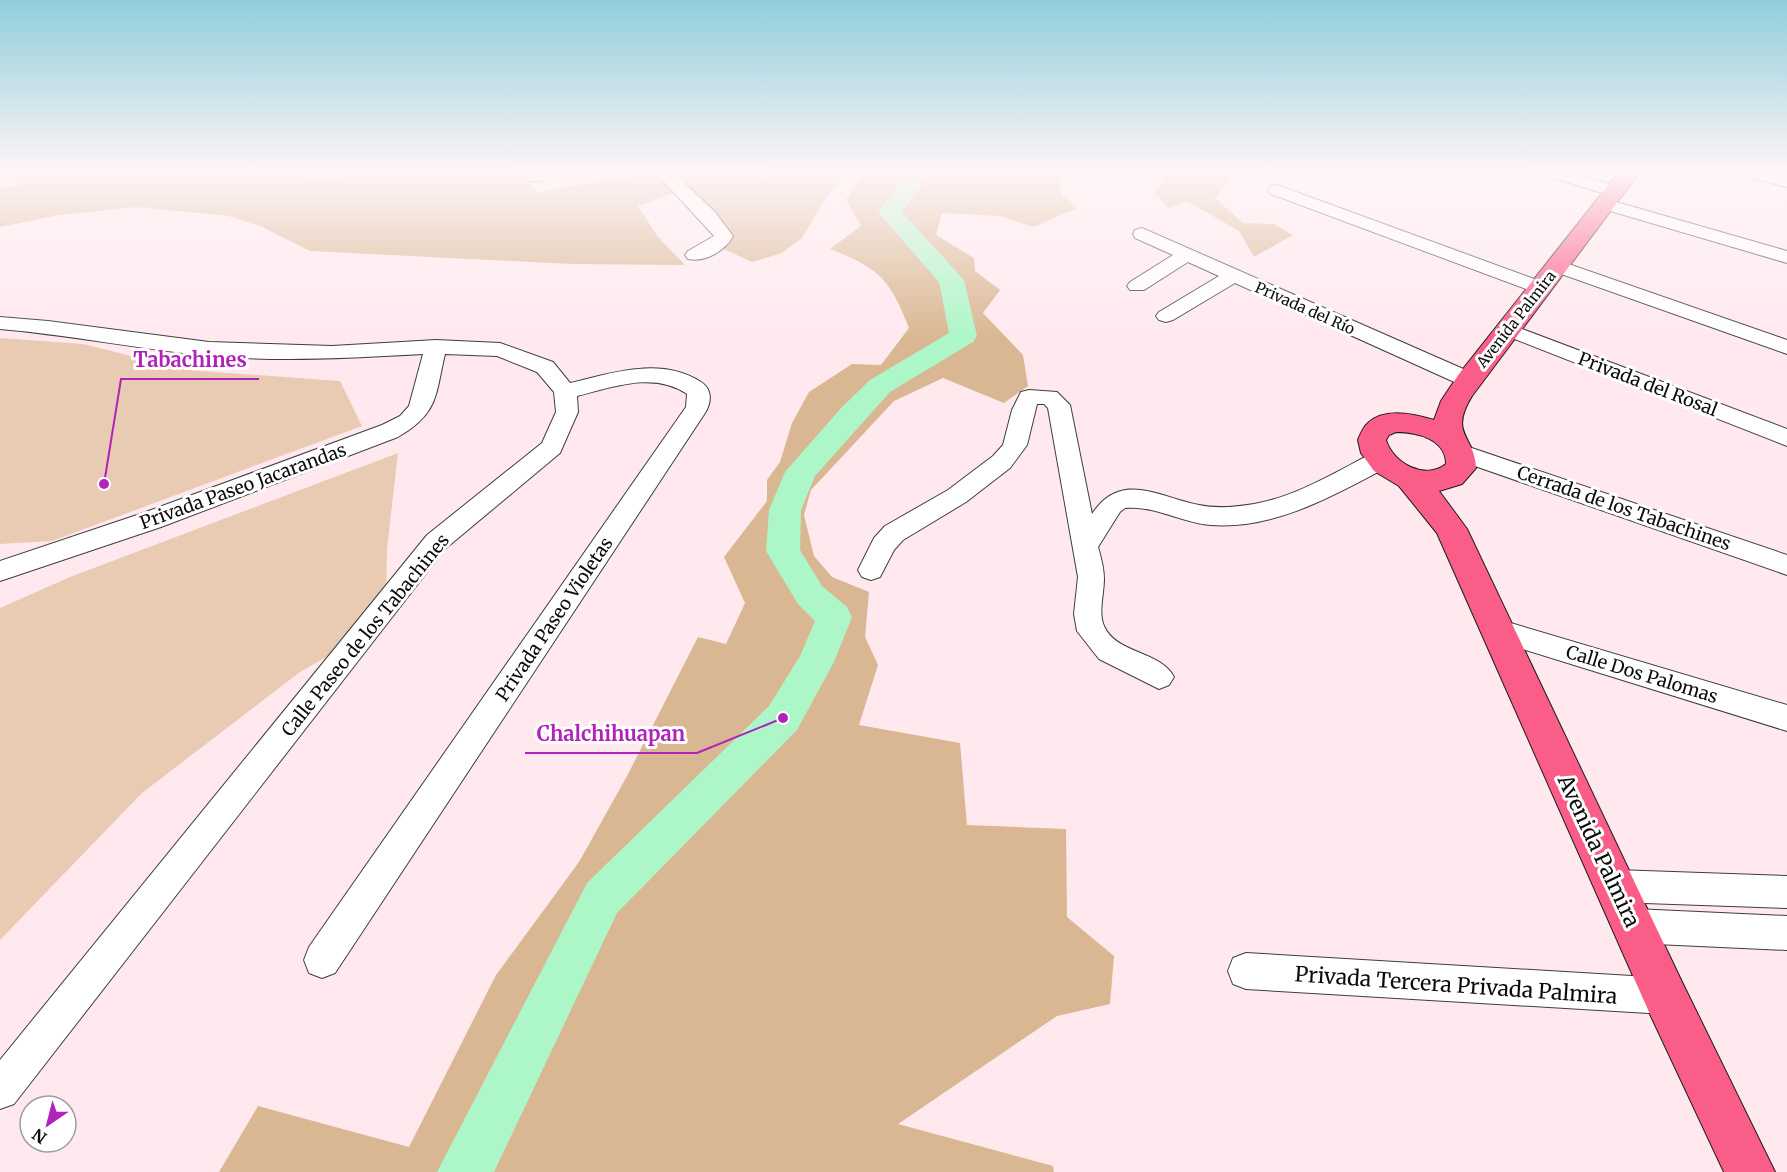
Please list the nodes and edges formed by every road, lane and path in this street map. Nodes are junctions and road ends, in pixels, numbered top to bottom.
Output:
1 (717, 228) edge
2 (1379, 228) edge
3 (1587, 228) edge
4 (1700, 228) edge
5 (1142, 234) dead end
6 (695, 255) dead end
7 (1186, 255) junction
8 (1787, 257) edge
9 (1557, 266) junction
10 (1232, 276) junction
11 (1137, 286) dead end
12 (1541, 288) junction
13 (1166, 316) dead end
14 (0, 323) edge
15 (1509, 330) junction
16 (436, 347) junction
17 (1787, 347) edge
18 (1469, 380) junction
19 (565, 391) junction
20 (1450, 409) junction
21 (1412, 423) junction
22 (1787, 438) edge
23 (1455, 455) junction
24 (1380, 460) junction
25 (1409, 477) junction
26 (1451, 529) junction
27 (1086, 546) junction
28 (1787, 565) edge
29 (871, 570) dead end
30 (0, 571) edge
31 (1497, 630) junction
32 (1159, 677) dead end
33 (1787, 718) edge
34 (1616, 886) junction
35 (1787, 892) edge
36 (1634, 926) junction
37 (1787, 933) edge
38 (322, 960) dead end
39 (1246, 972) dead end
40 (1665, 996) junction
41 (0, 1090) edge
42 (1750, 1172) edge

1 - 6 street
2 - 12 street
3 - 9 main road, Avenida Palmira
4 - 8 street
5 - 7 street, Privada del Río
7 - 10 street, Privada del Río
7 - 11 street
9 - 12 main road, Avenida Palmira
9 - 17 street
10 - 13 street
10 - 18 street, Privada del Río
12 - 15 main road, Avenida Palmira
14 - 16 street
15 - 18 main road, Avenida Palmira
15 - 22 street, Privada del Rosal
16 - 19 street
16 - 30 street, Privada Paseo Jacarandas
18 - 20 main road, Avenida Palmira
19 - 38 street, Privada Paseo Violetas
19 - 41 street, Calle Paseo de los Tabachines
20 - 21 main road
20 - 23 main road, Avenida Palmira
21 - 23 main road
21 - 24 main road
23 - 25 main road
23 - 26 main road, Avenida Palmira
23 - 28 street, Cerrada de los Tabachines
24 - 25 main road
24 - 27 street
25 - 26 main road, Avenida Palmira
26 - 31 main road, Avenida Palmira
27 - 29 street
27 - 32 street
31 - 33 street, Calle Dos Palomas
31 - 34 main road, Avenida Palmira
34 - 35 street
34 - 36 main road, Avenida Palmira
36 - 37 street
36 - 40 main road, Avenida Palmira
39 - 40 street, Privada Tercera Privada Palmira
40 - 42 main road, Avenida Palmira

